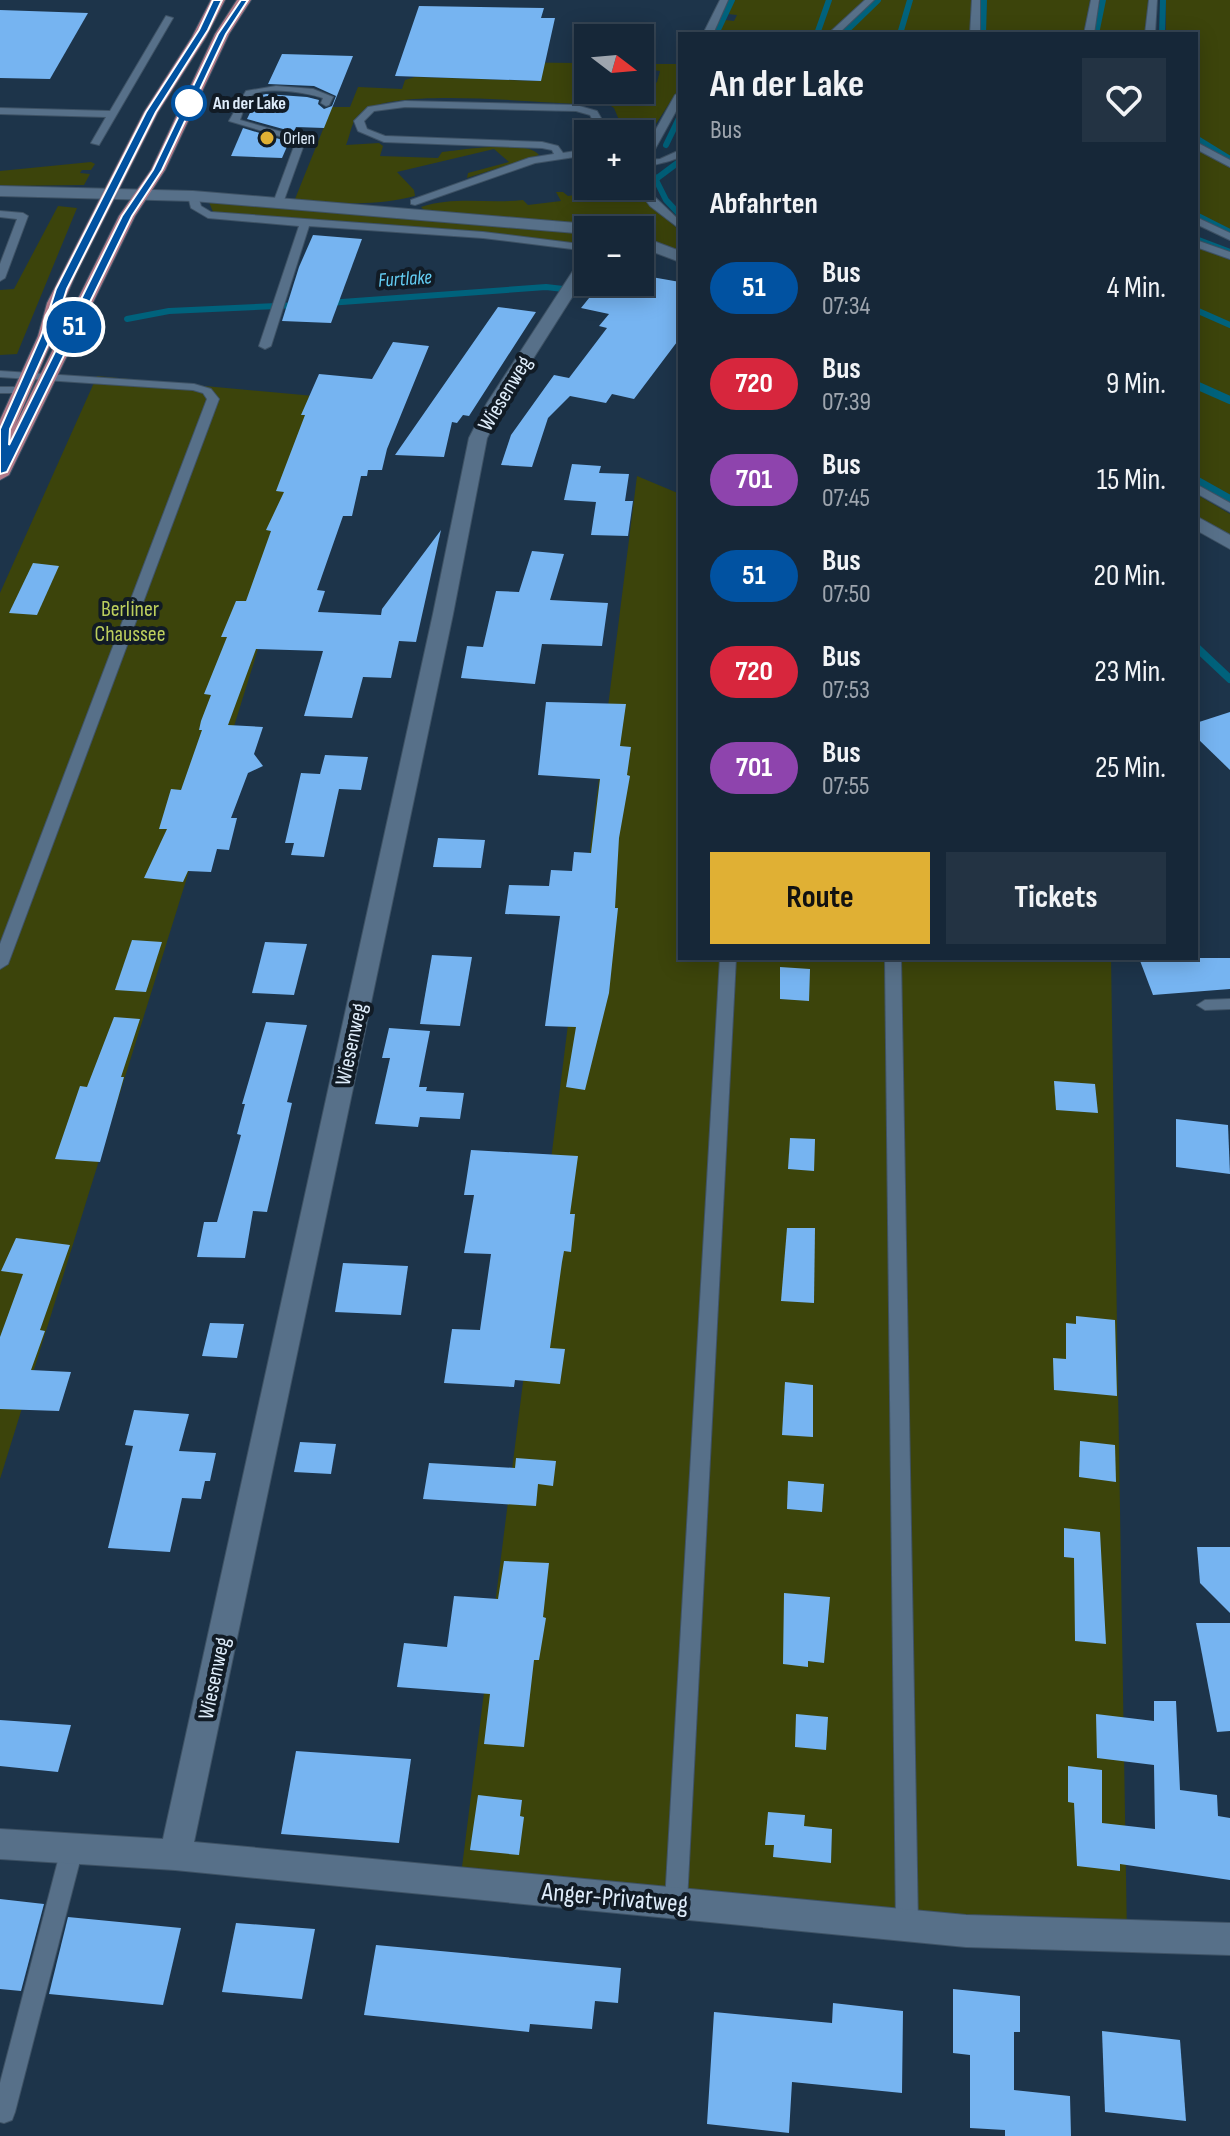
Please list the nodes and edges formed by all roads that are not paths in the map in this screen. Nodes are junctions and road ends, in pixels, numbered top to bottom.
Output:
1 (218, 0) edge
2 (244, 0) edge
3 (724, 0) edge
4 (870, 0) edge
5 (976, 0) edge
6 (1095, 0) edge
7 (1153, 0) edge
8 (169, 18) dead end
9 (709, 32) edge
10 (835, 32) edge
11 (975, 32) edge
12 (1089, 32) edge
13 (1150, 32) edge
14 (678, 99) edge
15 (326, 103) dead end
16 (0, 111) edge
17 (112, 114) junction
18 (598, 120) edge
19 (654, 142) edge
20 (96, 143) dead end
21 (1198, 146) edge
22 (574, 154) edge
23 (678, 154) edge
24 (560, 155) junction
25 (654, 164) edge
26 (1230, 164) edge
27 (0, 191) edge
28 (109, 194) junction
29 (141, 195) junction
30 (193, 196) junction
31 (651, 200) edge
32 (415, 202) dead end
33 (278, 203) junction
34 (0, 214) edge
35 (1198, 221) edge
36 (305, 223) junction
37 (678, 224) edge
38 (574, 228) edge
39 (1230, 237) edge
40 (1198, 244) edge
41 (574, 246) edge
42 (654, 247) edge
43 (678, 256) edge
44 (1230, 256) edge
45 (0, 278) edge
46 (574, 281) edge
47 (265, 346) dead end
48 (0, 374) edge
49 (50, 376) junction
50 (25, 382) junction
51 (0, 390) edge
52 (1, 474) edge
53 (1198, 489) edge
54 (1230, 508) edge
55 (1198, 523) edge
56 (1230, 543) edge
57 (728, 960) edge
58 (893, 960) edge
59 (0, 964) edge
60 (1230, 1004) edge
61 (1205, 1005) dead end
62 (0, 1844) edge
63 (72, 1849) junction
64 (175, 1855) junction
65 (676, 1902) junction
66 (907, 1926) junction
67 (1230, 1939) edge
68 (4, 2112) dead end

1 - 28 main road
2 - 29 main road
3 - 9 lane
4 - 10 lane
5 - 11 lane
6 - 12 lane
7 - 13 lane
8 - 17 lane
14 - 19 lane
15 - 33 lane
16 - 17 lane
17 - 20 lane
18 - 24 lane
21 - 26 lane
22 - 24 lane
23 - 25 lane
24 - 32 lane
27 - 28 street
28 - 29 street
28 - 50 main road
29 - 30 street
29 - 49 main road
30 - 33 street
30 - 36 lane
31 - 37 lane
33 - 38 street
34 - 45 lane
35 - 39 lane
36 - 41 lane
36 - 47 lane
40 - 44 lane
42 - 43 street
46 - 64 street, Wiesenweg
48 - 50 lane
49 - 50 lane
49 - 52 main road
49 - 59 lane
50 - 51 lane
50 - 52 main road
53 - 54 lane
55 - 56 street
57 - 65 lane
58 - 66 lane
60 - 61 lane
62 - 63 street, Anger-Privatweg
63 - 64 street, Anger-Privatweg
63 - 68 lane
64 - 65 street, Anger-Privatweg
65 - 66 street, Anger-Privatweg
66 - 67 street, Anger-Privatweg

